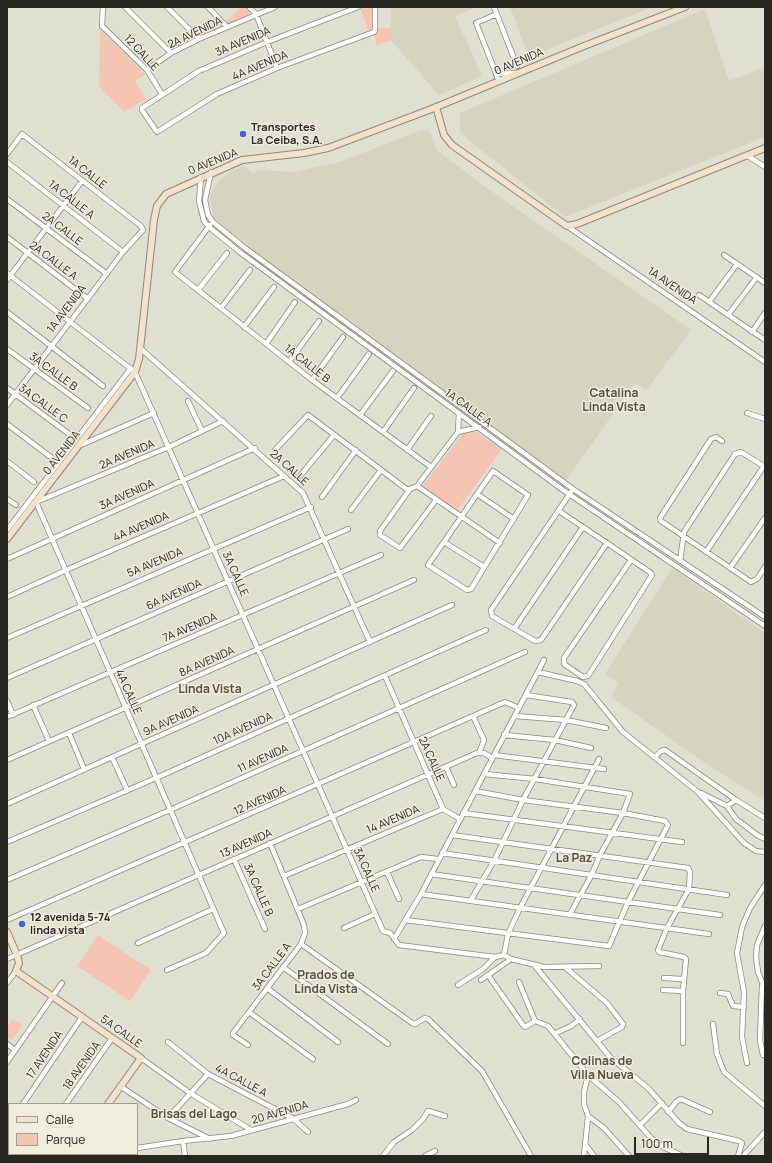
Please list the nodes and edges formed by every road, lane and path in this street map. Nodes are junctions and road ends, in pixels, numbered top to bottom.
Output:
1 (103, 7) edge
2 (124, 7) edge
3 (167, 7) edge
4 (208, 7) edge
5 (249, 7) edge
6 (260, 7) edge
7 (275, 7) edge
8 (358, 7) edge
9 (375, 7) edge
10 (494, 7) edge
11 (685, 7) edge
12 (258, 14) junction
13 (497, 14) junction
14 (227, 27) junction
15 (199, 39) junction
16 (267, 42) junction
17 (171, 53) junction
18 (517, 66) dead end
19 (277, 68) junction
20 (147, 70) junction
21 (498, 78) junction
22 (162, 94) junction
23 (436, 107) junction
24 (142, 108) joint
25 (765, 148) edge
26 (7, 154) edge
27 (748, 156) junction
28 (7, 162) edge
29 (765, 167) edge
30 (211, 172) junction
31 (201, 177) junction
32 (82, 181) junction
33 (7, 198) edge
34 (64, 206) junction
35 (213, 222) junction
36 (141, 226) joint
37 (567, 226) junction
38 (209, 227) junction
39 (46, 228) junction
40 (7, 237) edge
41 (245, 248) junction
42 (123, 252) junction
43 (28, 253) junction
44 (227, 253) dead end
45 (241, 253) junction
46 (724, 255) dead end
47 (737, 264) junction
48 (250, 270) dead end
49 (9, 274) edge
50 (107, 274) junction
51 (757, 277) junction
52 (7, 280) edge
53 (765, 283) edge
54 (274, 288) dead end
55 (198, 290) junction
56 (698, 295) dead end
57 (88, 299) junction
58 (295, 302) dead end
59 (709, 302) junction
60 (221, 308) junction
61 (7, 312) edge
62 (765, 313) edge
63 (728, 315) junction
64 (319, 321) dead end
65 (70, 322) junction
66 (244, 327) junction
67 (752, 332) junction
68 (343, 337) dead end
69 (765, 340) edge
70 (266, 344) junction
71 (52, 346) junction
72 (140, 348) junction
73 (7, 349) edge
74 (369, 354) dead end
75 (289, 362) junction
76 (765, 362) edge
77 (34, 369) junction
78 (133, 370) junction
79 (393, 371) dead end
80 (312, 380) junction
81 (103, 386) dead end
82 (7, 388) edge
83 (414, 388) dead end
84 (15, 394) junction
85 (337, 398) junction
86 (188, 401) dead end
87 (7, 405) edge
88 (88, 408) dead end
89 (154, 413) junction
90 (459, 413) junction
91 (747, 413) dead end
92 (360, 416) junction
93 (432, 416) dead end
94 (765, 419) edge
95 (223, 421) junction
96 (7, 424) edge
97 (479, 427) junction
98 (202, 431) junction
99 (383, 432) junction
100 (458, 432) junction
101 (69, 434) dead end
102 (334, 435) junction
103 (722, 441) dead end
104 (81, 445) junction
105 (169, 447) junction
106 (255, 448) junction
107 (275, 450) dead end
108 (356, 450) junction
109 (408, 450) junction
110 (52, 458) dead end
111 (7, 461) edge
112 (537, 462) junction
113 (431, 467) junction
114 (533, 467) junction
115 (764, 467) edge
116 (382, 470) junction
117 (284, 476) junction
118 (300, 476) dead end
119 (183, 480) junction
120 (34, 482) dead end
121 (417, 486) junction
122 (573, 489) junction
123 (409, 491) junction
124 (477, 494) junction
125 (570, 494) junction
126 (322, 497) dead end
127 (7, 499) edge
128 (436, 500) junction
129 (36, 502) junction
130 (16, 505) dead end
131 (310, 507) junction
132 (351, 510) dead end
133 (559, 511) junction
134 (198, 513) junction
135 (461, 517) junction
136 (765, 518) edge
137 (514, 519) junction
138 (583, 527) junction
139 (348, 529) dead end
140 (7, 530) edge
141 (684, 537) junction
142 (7, 539) edge
143 (52, 540) junction
144 (325, 540) junction
145 (444, 542) junction
146 (500, 543) junction
147 (607, 543) junction
148 (214, 549) junction
149 (706, 552) junction
150 (380, 555) dead end
151 (7, 559) edge
152 (631, 560) junction
153 (681, 561) junction
154 (677, 566) junction
155 (689, 566) junction
156 (484, 567) junction
157 (765, 567) edge
158 (730, 568) junction
159 (65, 571) junction
160 (686, 572) junction
161 (339, 573) junction
162 (414, 580) dead end
163 (228, 582) junction
164 (7, 597) edge
165 (452, 605) dead end
166 (81, 606) junction
167 (354, 607) junction
168 (243, 615) junction
169 (765, 617) edge
170 (765, 626) edge
171 (514, 629) junction
172 (486, 630) dead end
173 (7, 638) edge
174 (96, 639) junction
175 (370, 642) junction
176 (258, 649) junction
177 (525, 652) dead end
178 (544, 660) dead end
179 (110, 672) junction
180 (538, 672) junction
181 (385, 676) junction
182 (7, 678) edge
183 (273, 685) junction
184 (526, 695) junction
185 (7, 701) edge
186 (33, 705) junction
187 (126, 708) junction
188 (518, 708) junction
189 (399, 709) junction
190 (13, 715) junction
191 (474, 716) junction
192 (515, 716) junction
193 (7, 718) edge
194 (288, 719) junction
195 (566, 720) junction
196 (606, 728) dead end
197 (69, 733) junction
198 (504, 735) junction
199 (555, 740) junction
200 (49, 741) junction
201 (414, 742) junction
202 (141, 744) junction
203 (592, 748) dead end
204 (303, 752) junction
205 (478, 753) junction
206 (112, 756) junction
207 (493, 756) junction
208 (655, 756) junction
209 (599, 759) dead end
210 (7, 760) edge
211 (545, 760) junction
212 (446, 767) junction
213 (595, 768) junction
214 (604, 768) dead end
215 (84, 769) junction
216 (484, 774) junction
217 (428, 776) junction
218 (156, 778) junction
219 (535, 779) junction
220 (317, 785) junction
221 (454, 785) dead end
222 (584, 787) junction
223 (127, 790) junction
224 (475, 791) junction
225 (698, 792) junction
226 (523, 800) junction
227 (736, 800) junction
228 (7, 804) edge
229 (727, 806) junction
230 (573, 808) junction
231 (443, 809) junction
232 (170, 810) junction
233 (463, 813) junction
234 (623, 813) junction
235 (331, 816) junction
236 (765, 818) edge
237 (514, 819) junction
238 (460, 820) junction
239 (564, 826) junction
240 (612, 832) junction
241 (452, 835) junction
242 (660, 839) junction
243 (765, 839) edge
244 (504, 841) junction
245 (7, 842) edge
246 (682, 842) dead end
247 (270, 843) junction
248 (185, 844) junction
249 (551, 848) junction
250 (346, 850) junction
251 (765, 852) edge
252 (442, 853) junction
253 (600, 855) junction
254 (234, 859) junction
255 (438, 859) junction
256 (494, 861) junction
257 (649, 862) junction
258 (541, 869) junction
259 (387, 872) junction
260 (431, 874) junction
261 (198, 875) junction
262 (284, 876) junction
263 (591, 876) junction
264 (7, 880) edge
265 (481, 882) junction
266 (638, 882) junction
267 (361, 883) junction
268 (765, 885) edge
269 (531, 887) junction
270 (689, 889) junction
271 (421, 894) junction
272 (580, 894) junction
273 (727, 895) dead end
274 (399, 899) dead end
275 (471, 900) junction
276 (628, 902) junction
277 (520, 908) junction
278 (213, 909) junction
279 (298, 909) junction
280 (677, 909) junction
281 (375, 914) junction
282 (570, 914) junction
283 (720, 915) dead end
284 (7, 920) edge
285 (405, 920) junction
286 (619, 921) junction
287 (765, 926) edge
288 (344, 928) dead end
289 (667, 928) junction
290 (265, 929) dead end
291 (7, 932) edge
292 (508, 934) junction
293 (709, 934) dead end
294 (394, 938) junction
295 (138, 943) dead end
296 (301, 944) junction
297 (17, 955) junction
298 (504, 955) junction
299 (495, 957) junction
300 (7, 959) edge
301 (511, 959) junction
302 (536, 966) junction
303 (599, 966) dead end
304 (283, 967) junction
305 (566, 968) junction
306 (167, 970) dead end
307 (16, 971) junction
308 (488, 975) junction
309 (664, 978) dead end
310 (684, 979) junction
311 (481, 980) dead end
312 (519, 982) dead end
313 (7, 983) edge
314 (62, 983) dead end
315 (458, 985) dead end
316 (764, 987) edge
317 (267, 988) junction
318 (663, 990) dead end
319 (683, 991) junction
320 (720, 993) dead end
321 (53, 997) junction
322 (744, 1007) junction
323 (249, 1012) junction
324 (82, 1017) junction
325 (580, 1019) junction
326 (535, 1021) junction
327 (713, 1024) dead end
328 (556, 1033) junction
329 (112, 1038) junction
330 (597, 1041) junction
331 (168, 1042) dead end
332 (338, 1042) dead end
333 (683, 1043) dead end
334 (7, 1044) edge
335 (388, 1044) dead end
336 (248, 1045) dead end
337 (15, 1050) junction
338 (763, 1055) dead end
339 (141, 1058) junction
340 (313, 1059) dead end
341 (7, 1062) edge
342 (747, 1062) dead end
343 (208, 1074) junction
344 (588, 1076) junction
345 (120, 1086) junction
346 (190, 1094) junction
347 (356, 1100) dead end
348 (24, 1103) edge
349 (67, 1103) edge
350 (109, 1103) edge
351 (662, 1103) junction
352 (765, 1106) edge
353 (668, 1112) junction
354 (710, 1112) dead end
355 (446, 1116) dead end
356 (588, 1116) junction
357 (168, 1118) junction
358 (294, 1119) junction
359 (640, 1125) junction
360 (251, 1130) junction
361 (308, 1132) dead end
362 (765, 1132) edge
363 (210, 1139) junction
364 (183, 1141) junction
365 (585, 1144) junction
366 (138, 1148) edge
367 (436, 1151) dead end
368 (185, 1156) edge
369 (383, 1156) edge
370 (425, 1156) edge
371 (531, 1156) edge
372 (584, 1156) edge
373 (594, 1156) edge
374 (628, 1156) edge
375 (684, 1156) edge
376 (738, 1156) edge
377 (743, 1156) edge

1 - 20 street, 12 CALLE
2 - 17 street
3 - 15 street
4 - 14 street
5 - 12 street
6 - 12 street
7 - 12 street, 2A AVENIDA
8 - 16 street, 3A AVENIDA
9 - 19 street, 4A AVENIDA
10 - 13 street
11 - 21 street, 0 AVENIDA
12 - 14 street, 2A AVENIDA
12 - 16 street
13 - 18 street
13 - 21 street
14 - 15 street, 2A AVENIDA
15 - 17 street, 2A AVENIDA
16 - 19 street
16 - 22 street, 3A AVENIDA
17 - 20 street, 2A AVENIDA
19 - 24 street, 4A AVENIDA
20 - 22 street, 12 CALLE
21 - 23 street, 0 AVENIDA
22 - 24 street, 3A AVENIDA
23 - 30 street, 0 AVENIDA
23 - 37 street, 1A AVENIDA
25 - 27 street
26 - 32 street, 1A CALLE
27 - 29 street
27 - 37 street
28 - 34 street, 1A CALLE A
30 - 31 street, 0 AVENIDA
30 - 35 street, 1A CALLE A
31 - 38 street, 1A CALLE A
31 - 72 street, 0 AVENIDA
32 - 34 street
32 - 36 street, 1A CALLE
33 - 39 street, 2A CALLE
34 - 39 street
34 - 42 street, 1A CALLE A
35 - 38 street
35 - 41 street, 1A CALLE A
36 - 42 street, 1A AVENIDA
37 - 76 street, 1A AVENIDA
38 - 45 street, 1A CALLE A
38 - 55 street, 1A CALLE B
39 - 43 street
39 - 50 street, 2A CALLE
40 - 43 street, 2A CALLE A
41 - 45 street
41 - 112 street, 1A CALLE A
42 - 50 street, 1A AVENIDA
43 - 49 street
43 - 57 street, 2A CALLE A
44 - 55 street
45 - 90 street, 1A CALLE A
46 - 47 street
47 - 51 street
47 - 59 street
48 - 60 street
49 - 52 street
49 - 65 street, 3A CALLE
50 - 57 street, 1A AVENIDA
51 - 53 street
51 - 63 street
54 - 66 street
55 - 60 street, 1A CALLE B
56 - 59 street
57 - 65 street, 1A AVENIDA
58 - 70 street
59 - 63 street
60 - 66 street, 1A CALLE B
61 - 71 street
62 - 67 street
63 - 67 street
64 - 75 street
65 - 71 street, 1A AVENIDA
65 - 78 street, 3A CALLE
66 - 70 street, 1A CALLE B
67 - 69 street
68 - 80 street
70 - 75 street, 1A CALLE B
71 - 77 street, 1A AVENIDA
71 - 81 street
72 - 78 street, 0 AVENIDA
72 - 95 street, 2A CALLE
73 - 77 street, 3A CALLE B
74 - 85 street
75 - 80 street, 1A CALLE B
77 - 84 street, 1A AVENIDA
77 - 88 street, 3A CALLE B
78 - 89 street, 3A CALLE
78 - 104 street, 0 AVENIDA
78 - 140 street, 0 AVENIDA
79 - 92 street
80 - 85 street, 1A CALLE B
82 - 84 street, 3A CALLE C
83 - 99 street
84 - 87 street, 1A AVENIDA
84 - 101 street, 3A CALLE C
85 - 92 street, 1A CALLE B
86 - 98 street
89 - 104 street
89 - 105 street, 3A CALLE
90 - 97 street, 1A CALLE A
90 - 100 street
91 - 94 street
92 - 99 street, 1A CALLE B
93 - 109 street
95 - 98 street, 2A AVENIDA
95 - 106 street, 2A CALLE
96 - 110 street
97 - 100 street
97 - 114 street, 1A CALLE A
98 - 105 street, 2A AVENIDA
99 - 109 street, 1A CALLE B
100 - 113 street
102 - 107 street
102 - 108 street
102 - 118 street
103 - 141 street
104 - 129 street, 0 AVENIDA
105 - 119 street, 3A CALLE
105 - 129 street, 2A AVENIDA
106 - 117 street, 2A CALLE
106 - 119 street, 3A AVENIDA
108 - 116 street
108 - 126 street
109 - 113 street, 1A CALLE B
111 - 120 street
112 - 114 street
112 - 122 street, 1A CALLE A
113 - 121 street
114 - 125 street, 1A CALLE A
115 - 141 street
115 - 149 street
116 - 123 street
116 - 132 street
117 - 131 street, 2A CALLE
117 - 134 street, 4A AVENIDA
119 - 134 street, 3A CALLE
119 - 143 street, 3A AVENIDA
121 - 123 street
121 - 128 street
122 - 125 street
122 - 153 street, 1A CALLE A
123 - 128 street
124 - 135 street
124 - 137 street
124 - 137 street
125 - 133 street
125 - 154 street, 1A CALLE A
127 - 130 street
128 - 135 street
129 - 142 street, 0 AVENIDA
129 - 143 street, 4A CALLE
131 - 144 street, 2A CALLE
131 - 148 street, 5A AVENIDA
133 - 138 street
133 - 171 street
134 - 148 street, 3A CALLE
134 - 159 street, 4A AVENIDA
135 - 145 street
135 - 146 street
136 - 158 street
137 - 146 street
138 - 147 street
138 - 171 street
139 - 144 street, 6A AVENIDA
141 - 149 street
141 - 153 street
143 - 151 street, 3A AVENIDA
143 - 159 street, 4A CALLE
144 - 161 street, 2A CALLE
144 - 163 street, 6A AVENIDA
145 - 156 street
145 - 156 street
146 - 156 street
147 - 152 street
147 - 171 street
148 - 163 street, 3A CALLE
148 - 166 street, 5A AVENIDA
149 - 158 street
150 - 161 street, 7A AVENIDA
152 - 152 street
153 - 154 street
153 - 155 street, 1A CALLE A
154 - 160 street, 1A CALLE A
155 - 160 street
155 - 169 street, 1A CALLE A
157 - 158 street
159 - 164 street, 4A AVENIDA
159 - 166 street, 4A CALLE
160 - 170 street, 1A CALLE A
161 - 167 street, 2A CALLE
161 - 168 street, 7A AVENIDA
162 - 167 street, 8A AVENIDA
163 - 168 street, 3A CALLE
163 - 174 street, 6A AVENIDA
165 - 175 street, 9A AVENIDA
166 - 173 street, 5A AVENIDA
166 - 174 street, 4A CALLE
167 - 175 street, 2A CALLE
167 - 176 street, 8A AVENIDA
168 - 176 street, 3A CALLE
168 - 179 street, 7A AVENIDA
172 - 181 street, 10A AVENIDA
174 - 179 street, 4A CALLE
174 - 182 street, 6A AVENIDA
175 - 183 street, 9A AVENIDA
176 - 183 street, 3A CALLE
176 - 187 street, 8A AVENIDA
177 - 189 street, 11 AVENIDA
178 - 180 street
179 - 186 street, 7A AVENIDA
179 - 187 street, 4A CALLE
180 - 184 street
180 - 208 street
181 - 189 street, 2A CALLE
181 - 194 street, 10A AVENIDA
183 - 194 street, 3A CALLE
183 - 202 street, 9A AVENIDA
184 - 188 street
184 - 195 street
185 - 190 street
186 - 190 street, 7A AVENIDA
186 - 200 street
187 - 197 street, 8A AVENIDA
187 - 202 street, 4A CALLE
188 - 191 street, 12 AVENIDA
188 - 192 street
189 - 201 street, 2A CALLE
189 - 204 street, 11 AVENIDA
190 - 193 street, 7A AVENIDA
191 - 201 street, 12 AVENIDA
191 - 205 street
192 - 195 street
192 - 198 street
194 - 204 street, 3A CALLE
194 - 218 street, 10A AVENIDA
195 - 196 street
195 - 199 street
197 - 200 street, 8A AVENIDA
197 - 215 street
198 - 199 street
198 - 207 street
199 - 203 street
199 - 211 street
200 - 210 street, 8A AVENIDA
201 - 217 street, 2A CALLE
201 - 220 street, 12 AVENIDA
202 - 206 street, 9A AVENIDA
202 - 218 street, 4A CALLE
204 - 220 street, 3A CALLE
204 - 232 street, 11 AVENIDA
205 - 207 street
205 - 212 street, 13 AVENIDA
206 - 215 street, 9A AVENIDA
206 - 223 street
207 - 211 street
207 - 216 street
208 - 225 street
208 - 227 street
209 - 213 street
211 - 213 street
211 - 219 street
212 - 217 street, 13 AVENIDA
212 - 221 street
213 - 214 street
213 - 222 street
215 - 228 street, 9A AVENIDA
216 - 219 street
216 - 224 street
217 - 231 street, 2A CALLE
217 - 235 street, 13 AVENIDA
218 - 223 street, 10A AVENIDA
218 - 232 street, 4A CALLE
219 - 222 street
219 - 226 street
220 - 235 street, 3A CALLE
220 - 248 street, 12 AVENIDA
222 - 230 street
222 - 234 street
223 - 245 street, 10A AVENIDA
224 - 226 street
224 - 233 street
225 - 229 street
225 - 251 street
226 - 230 street
226 - 237 street
227 - 229 street
227 - 236 street
229 - 243 street
230 - 234 street
230 - 239 street
231 - 238 street
231 - 250 street, 14 AVENIDA
232 - 248 street, 4A CALLE
232 - 264 street, 11 AVENIDA
233 - 237 street
233 - 238 street
234 - 240 street
234 - 242 street
235 - 247 street, 13 AVENIDA
235 - 250 street, 3A CALLE
237 - 239 street
237 - 244 street
238 - 241 street
239 - 240 street
239 - 249 street
240 - 242 street
240 - 253 street
241 - 244 street
241 - 252 street
242 - 246 street
242 - 257 street
244 - 249 street
244 - 256 street
247 - 254 street, 13 AVENIDA
247 - 262 street, 3A CALLE A
248 - 261 street, 4A CALLE
248 - 284 street, 12 AVENIDA
249 - 253 street
249 - 258 street
250 - 262 street, 14 AVENIDA
250 - 267 street, 3A CALLE
252 - 255 street
252 - 256 street
253 - 257 street
253 - 263 street
254 - 261 street, 13 AVENIDA
254 - 290 street, 3A CALLE B
255 - 259 street
255 - 260 street
256 - 258 street
256 - 265 street
257 - 266 street
257 - 270 street
258 - 263 street
258 - 269 street
259 - 267 street
259 - 274 street
260 - 265 street
260 - 271 street
261 - 278 street, 4A CALLE
261 - 297 street, 13 AVENIDA
262 - 279 street, 3A CALLE A
263 - 266 street
263 - 272 street
265 - 269 street
265 - 275 street
266 - 270 street
266 - 276 street
267 - 279 street
267 - 281 street, 3A CALLE
268 - 322 street
269 - 272 street
269 - 277 street
270 - 273 street
270 - 280 street
271 - 275 street
271 - 285 street
272 - 276 street
272 - 282 street
275 - 277 street
276 - 280 street
276 - 286 street
277 - 282 street
277 - 292 street
278 - 295 street
278 - 306 street, 4A CALLE
279 - 296 street, 3A CALLE A
280 - 283 street
280 - 289 street
281 - 288 street
281 - 294 street, 3A CALLE
282 - 286 street
285 - 292 street
285 - 294 street
286 - 289 street
286 - 292 street
287 - 316 street
289 - 293 street
289 - 310 street
291 - 297 street
292 - 298 street
294 - 299 street
296 - 304 street, 3A CALLE A
296 - 371 street
297 - 300 street, 13 AVENIDA
297 - 307 street
298 - 299 street
298 - 301 street
299 - 315 street
301 - 302 street
301 - 308 street
302 - 305 street
302 - 325 street
303 - 305 street
304 - 317 street, 3A CALLE A
304 - 335 street
305 - 330 street
307 - 313 street
307 - 321 street, 5A CALLE
308 - 311 street
308 - 326 street
309 - 310 street
310 - 319 street
312 - 326 street
314 - 321 street
316 - 338 street
317 - 323 street, 3A CALLE A
317 - 332 street
318 - 319 street
319 - 333 street
320 - 322 street
321 - 324 street, 5A CALLE
321 - 337 street
322 - 342 street
323 - 336 street, 3A CALLE A
323 - 340 street
324 - 329 street, 5A CALLE
324 - 348 street, 17 AVENIDA
325 - 328 street
325 - 330 street
326 - 328 street
327 - 352 street
328 - 344 street
329 - 339 street, 5A CALLE
329 - 349 street, 18 AVENIDA
330 - 351 street
331 - 343 street, 4A CALLE A
334 - 337 street
337 - 341 street
339 - 345 street
339 - 346 street, 5A CALLE
343 - 346 street
343 - 358 street, 4A CALLE A
344 - 356 street
344 - 359 street
345 - 350 street
345 - 357 street
346 - 357 street
346 - 360 street, 5A CALLE
347 - 358 street, 20 AVENIDA
351 - 353 street
351 - 359 street
353 - 354 street
353 - 376 street
355 - 369 street
356 - 365 street
356 - 374 street
357 - 363 street
358 - 360 street, 20 AVENIDA
358 - 361 street, 4A CALLE A
359 - 375 street
360 - 363 street, 20 AVENIDA
362 - 377 street
363 - 364 street, 20 AVENIDA
364 - 366 street, 20 AVENIDA
364 - 368 street
365 - 372 street
365 - 373 street
367 - 370 street

